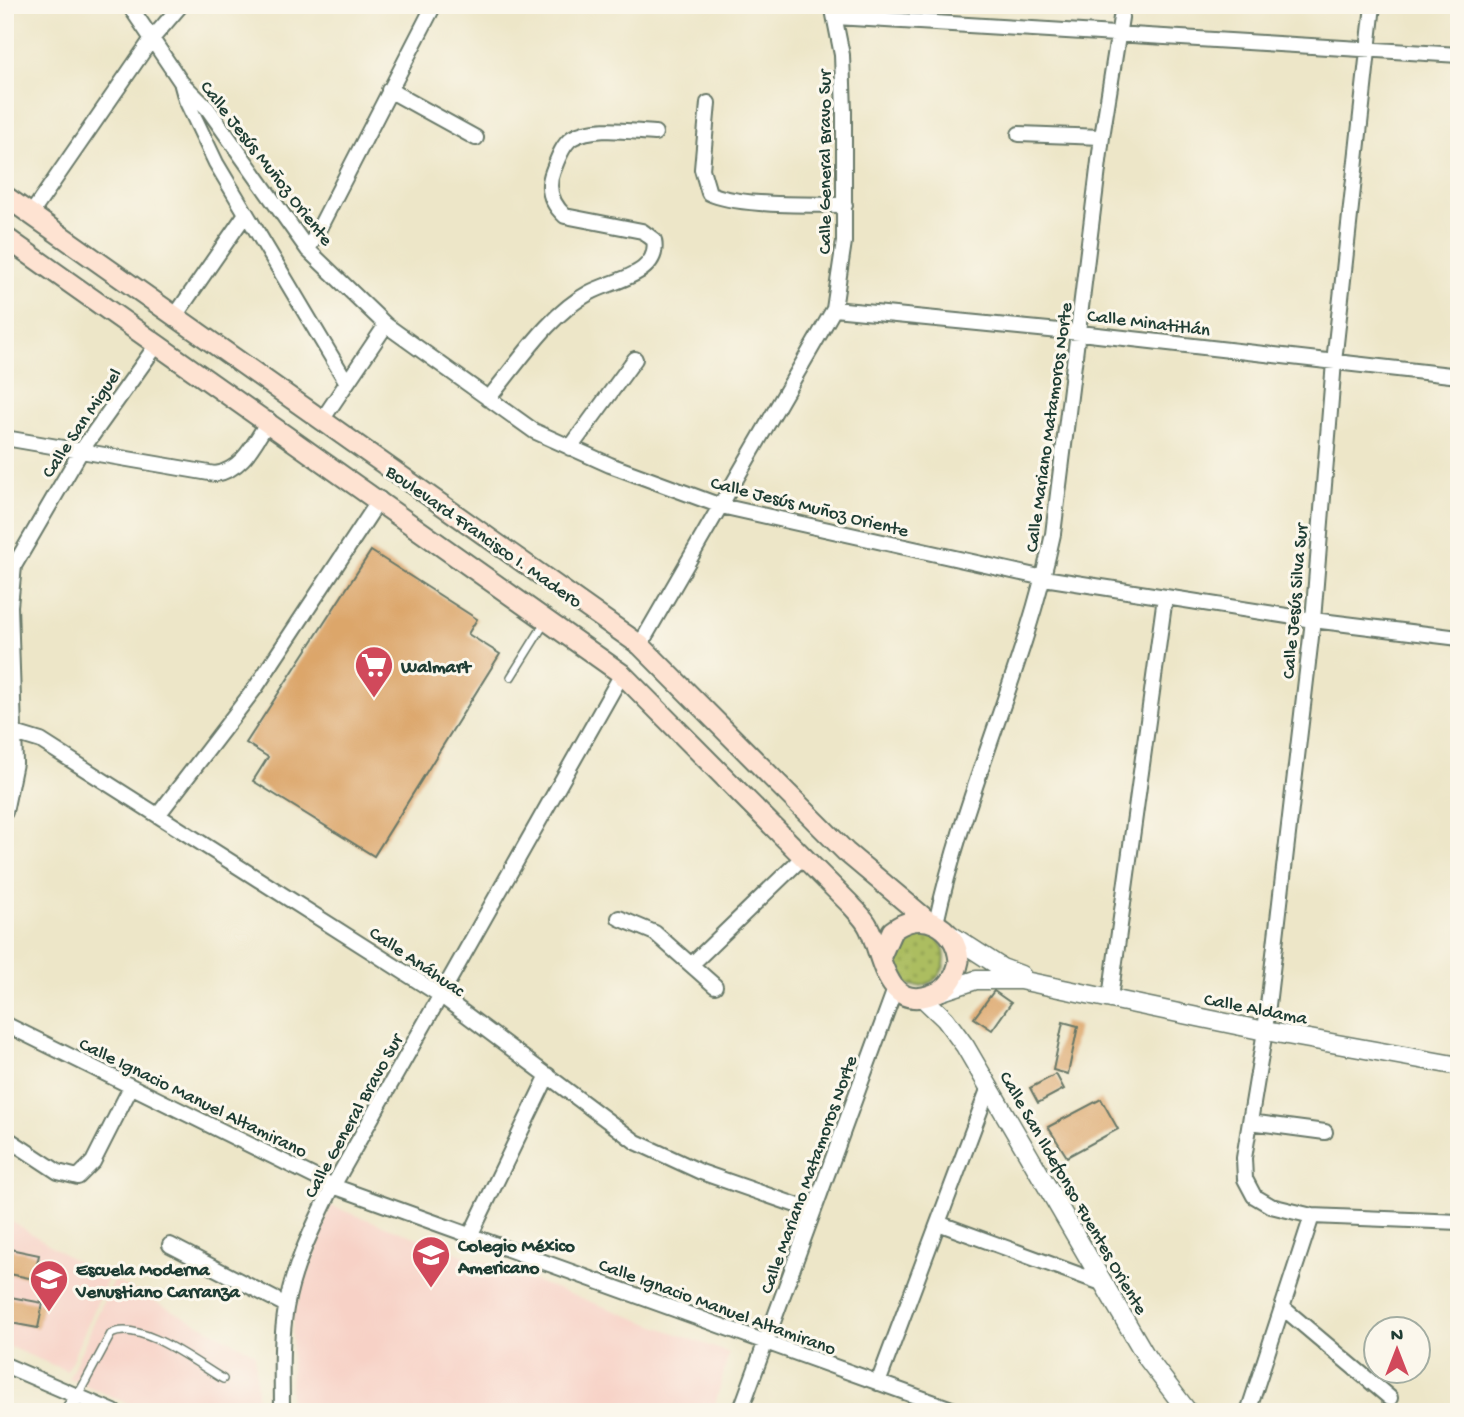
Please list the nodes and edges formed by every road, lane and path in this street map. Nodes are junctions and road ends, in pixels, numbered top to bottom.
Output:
1 (129, 5) edge
2 (181, 5) edge
3 (434, 5) edge
4 (1123, 5) edge
5 (1373, 5) edge
6 (834, 11) edge
7 (1120, 34) junction
8 (151, 40) junction
9 (1368, 49) junction
10 (1459, 55) edge
11 (181, 82) junction
12 (389, 90) junction
13 (708, 103) dead end
14 (655, 133) dead end
15 (1019, 134) dead end
16 (1102, 137) junction
17 (476, 138) dead end
18 (5, 196) edge
19 (845, 205) junction
20 (31, 214) junction
21 (245, 215) junction
22 (7, 242) edge
23 (308, 250) junction
24 (834, 309) junction
25 (175, 316) junction
26 (386, 325) junction
27 (1080, 333) junction
28 (158, 342) junction
29 (635, 359) dead end
30 (1334, 362) junction
31 (1459, 376) edge
32 (346, 381) junction
33 (488, 399) junction
34 (322, 420) junction
35 (269, 421) junction
36 (5, 438) edge
37 (570, 448) junction
38 (81, 451) junction
39 (380, 499) junction
40 (721, 506) junction
41 (1044, 578) junction
42 (1165, 597) junction
43 (547, 618) junction
44 (1313, 621) junction
45 (1459, 638) edge
46 (640, 645) junction
47 (622, 674) junction
48 (511, 677) dead end
49 (10, 731) edge
50 (5, 812) edge
51 (159, 815) junction
52 (804, 856) junction
53 (619, 918) dead end
54 (938, 926) junction
55 (881, 956) junction
56 (692, 964) junction
57 (1047, 984) junction
58 (715, 986) dead end
59 (895, 989) junction
60 (440, 995) junction
61 (931, 995) junction
62 (1110, 998) junction
63 (5, 1024) edge
64 (1265, 1031) junction
65 (1459, 1066) edge
66 (548, 1075) junction
67 (131, 1087) junction
68 (989, 1087) junction
69 (1250, 1122) junction
70 (1325, 1132) dead end
71 (5, 1137) edge
72 (333, 1186) junction
73 (813, 1211) junction
74 (1312, 1216) junction
75 (938, 1223) junction
76 (1459, 1223) edge
77 (470, 1237) junction
78 (170, 1245) dead end
79 (1107, 1285) junction
80 (286, 1305) junction
81 (1282, 1307) junction
82 (766, 1343) junction
83 (5, 1365) edge
84 (223, 1379) dead end
85 (878, 1383) junction
86 (78, 1395) junction
87 (1390, 1398) dead end
88 (68, 1412) edge
89 (114, 1412) edge
90 (282, 1412) edge
91 (740, 1412) edge
92 (960, 1412) edge
93 (1188, 1412) edge
94 (1248, 1412) edge

1 - 8 street
2 - 8 street
3 - 12 street
4 - 7 street, Calle Mariano Matamoros Norte
5 - 9 street, Calle Jesús Silva Sur
6 - 7 street
6 - 19 street, Calle General Bravo Sur
7 - 9 street
7 - 16 street, Calle Mariano Matamoros Norte
8 - 11 street
8 - 20 street
9 - 10 street
9 - 30 street, Calle Jesús Silva Sur
11 - 21 street
11 - 23 street, Calle Jesús Muñoz Oriente
12 - 17 street
12 - 23 street
13 - 19 street
14 - 33 street
15 - 16 street
16 - 27 street, Calle Mariano Matamoros Norte
18 - 20 main road, Boulevard Francisco I. Madero
19 - 24 street, Calle General Bravo Sur
20 - 25 main road, Boulevard Francisco I. Madero
21 - 25 street
21 - 32 street
22 - 28 main road, Boulevard Francisco I. Madero
23 - 26 street, Calle Jesús Muñoz Oriente
24 - 27 street, Calle Minatitlán
24 - 40 street, Calle General Bravo Sur
25 - 34 main road, Boulevard Francisco I. Madero
26 - 32 street
26 - 33 street, Calle Jesús Muñoz Oriente
27 - 30 street, Calle Minatitlán
27 - 41 street, Calle Mariano Matamoros Norte
28 - 35 main road, Boulevard Francisco I. Madero
28 - 38 street, Calle San Miguel
29 - 37 street
30 - 31 street, Calle Minatitlán
30 - 44 street, Calle Jesús Silva Sur
32 - 34 street
33 - 37 street, Calle Jesús Muñoz Oriente
34 - 46 main road, Boulevard Francisco I. Madero
35 - 38 street
35 - 39 main road, Boulevard Francisco I. Madero
36 - 38 street
37 - 40 street, Calle Jesús Muñoz Oriente
38 - 49 street, Calle San Miguel
39 - 43 main road, Boulevard Francisco I. Madero
39 - 51 street
40 - 41 street, Calle Jesús Muñoz Oriente
40 - 46 street, Calle General Bravo Sur
41 - 42 street, Calle Jesús Muñoz Oriente
41 - 54 street, Calle Mariano Matamoros Norte
42 - 44 street, Calle Jesús Muñoz Oriente
42 - 62 street
43 - 47 main road, Boulevard Francisco I. Madero
43 - 48 lane
44 - 45 street, Calle Jesús Muñoz Oriente
44 - 64 street, Calle Jesús Silva Sur
46 - 54 main road, Boulevard Francisco I. Madero
47 - 52 main road, Boulevard Francisco I. Madero
47 - 60 street, Calle General Bravo Sur
49 - 50 street, Calle San Miguel
49 - 51 street, Calle Anáhuac
51 - 60 street, Calle Anáhuac
52 - 55 main road, Boulevard Francisco I. Madero
52 - 56 street
53 - 56 street
54 - 55 main road
54 - 57 street, Calle Aldama
54 - 61 main road
55 - 59 main road
56 - 58 street
57 - 61 street, Calle Aldama
57 - 62 street, Calle Aldama
59 - 61 main road
59 - 73 street, Calle Mariano Matamoros Norte
60 - 66 street, Calle Anáhuac
60 - 72 street, Calle General Bravo Sur
61 - 68 street, Calle San Ildefonso Fuentes Oriente
62 - 64 street, Calle Aldama
63 - 67 street, Calle Ignacio Manuel Altamirano
64 - 65 street, Calle Aldama
64 - 69 street, Calle Jesús Silva Sur
66 - 73 street, Calle Anáhuac
66 - 77 street
67 - 71 street
67 - 72 street, Calle Ignacio Manuel Altamirano
68 - 75 street
68 - 79 street, Calle San Ildefonso Fuentes Oriente
69 - 70 street
69 - 74 street, Calle Jesús Silva Sur
72 - 77 street, Calle Ignacio Manuel Altamirano
72 - 80 street, Calle General Bravo Sur
73 - 82 street, Calle Mariano Matamoros Norte
74 - 76 street
74 - 81 street
75 - 79 street
75 - 85 street
77 - 82 street, Calle Ignacio Manuel Altamirano
78 - 80 street
79 - 93 street, Calle San Ildefonso Fuentes Oriente
80 - 90 street, Calle General Bravo Sur
81 - 87 street
81 - 94 street
82 - 85 street, Calle Ignacio Manuel Altamirano
82 - 91 street, Calle Mariano Matamoros Norte
83 - 86 street
84 - 86 lane
85 - 92 street, Calle Ignacio Manuel Altamirano
86 - 88 street
86 - 89 street

